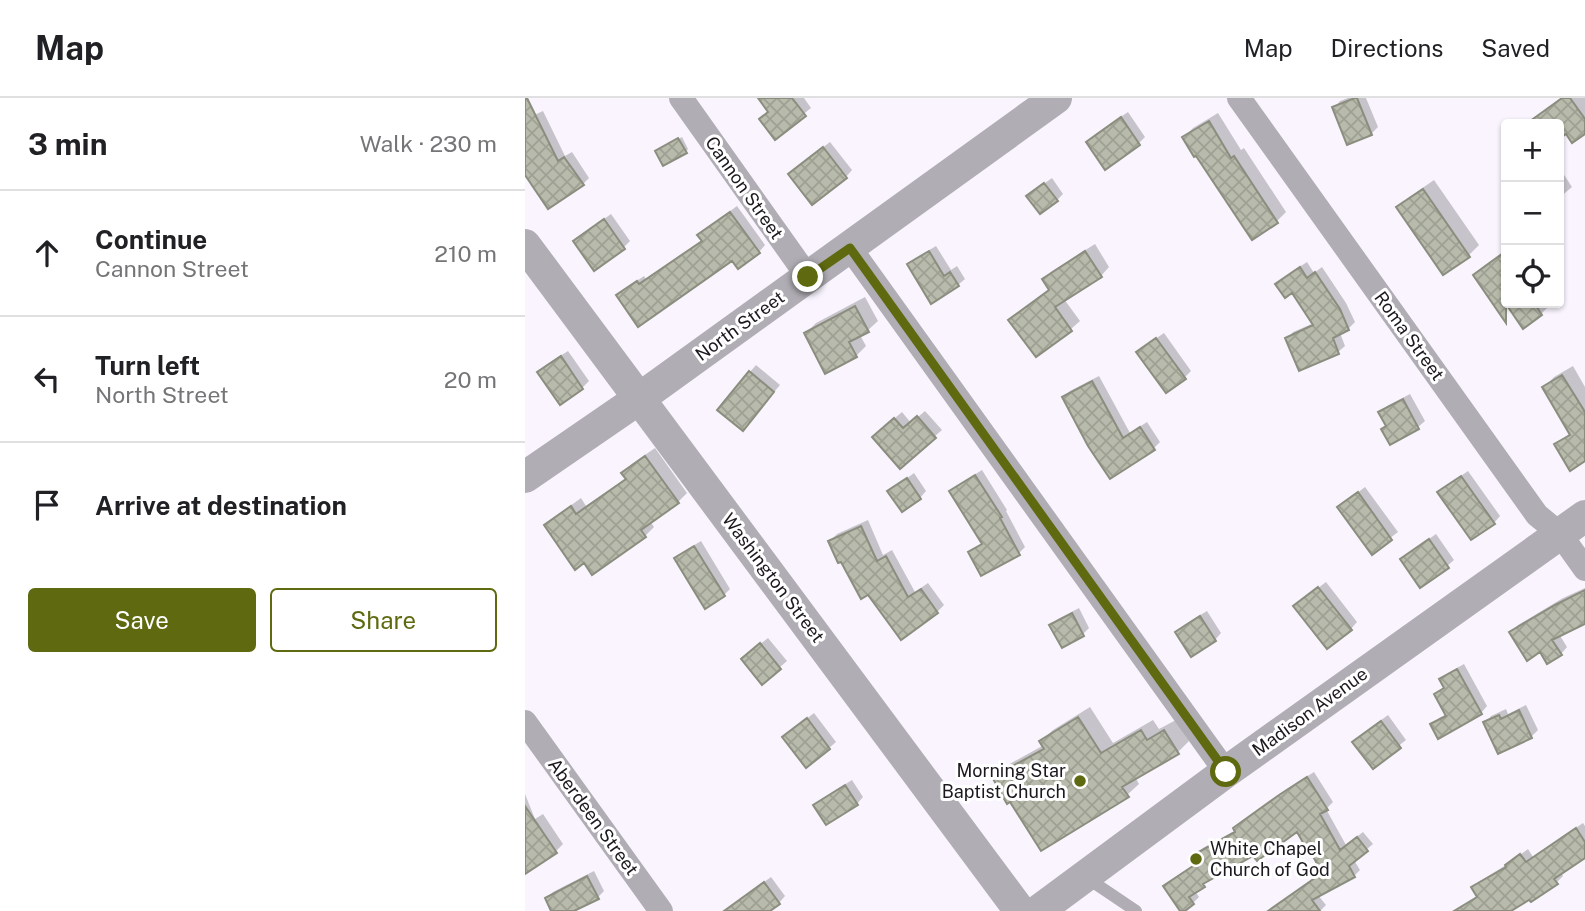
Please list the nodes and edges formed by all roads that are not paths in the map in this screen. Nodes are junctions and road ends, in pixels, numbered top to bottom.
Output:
1 (681, 98) edge
2 (1056, 98) edge
3 (1239, 98) edge
4 (525, 245) edge
5 (850, 248) junction
6 (808, 277) junction
7 (640, 398) junction
8 (525, 477) edge
9 (1585, 516) edge
10 (1560, 534) junction
11 (1585, 569) edge
12 (525, 722) edge
13 (1226, 772) junction
14 (1085, 877) junction
15 (660, 911) edge
16 (1020, 911) edge
17 (1038, 911) edge
18 (1136, 911) edge

1 - 6 street, Cannon Street
2 - 5 street, North Street
3 - 10 street, Roma Street
4 - 7 street, Washington Street
5 - 6 street, North Street
5 - 13 street
6 - 7 street, North Street
7 - 8 street, North Street
7 - 16 street, Washington Street
9 - 10 street, Madison Avenue
10 - 11 street, Roma Street
10 - 13 street, Madison Avenue
12 - 15 street, Aberdeen Street
13 - 14 street, Madison Avenue
14 - 17 street, Madison Avenue
14 - 18 lane

